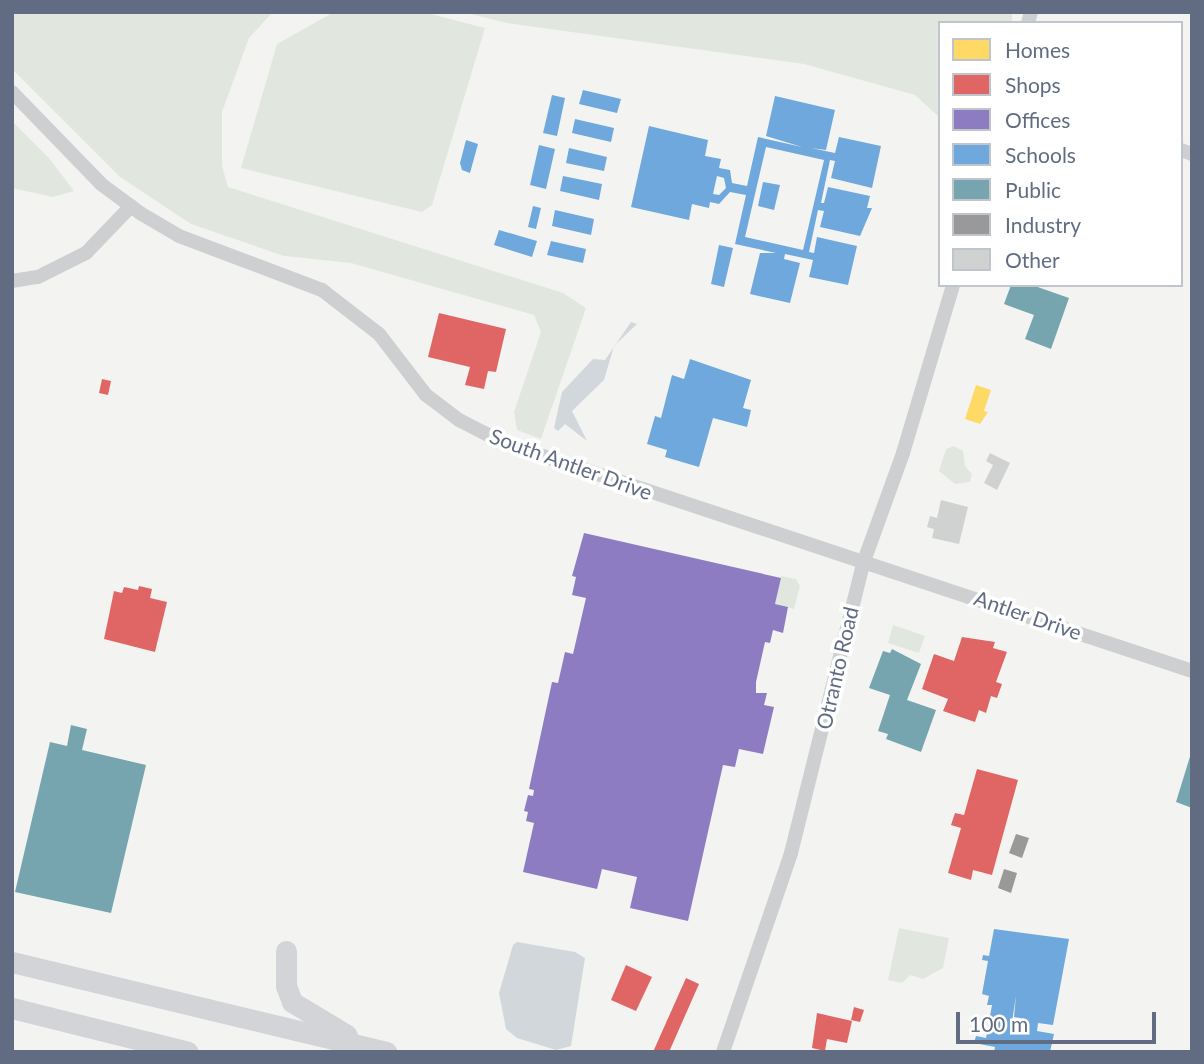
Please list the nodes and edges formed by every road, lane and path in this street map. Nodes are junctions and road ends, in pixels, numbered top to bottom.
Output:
1 (12, 92) edge
2 (131, 206) junction
3 (12, 281) edge
4 (952, 287) edge
5 (864, 561) junction
6 (1192, 671) edge
7 (286, 951) dead end
8 (12, 962) edge
9 (12, 1008) edge
10 (378, 1050) edge
11 (188, 1052) edge
12 (723, 1052) edge

1 - 2 street, South Antler Drive
2 - 3 street
2 - 5 street, South Antler Drive
4 - 5 street, Otranto Road
5 - 6 street, Antler Drive
5 - 12 street, Otranto Road
7 - 10 highway
8 - 10 highway
9 - 11 highway

